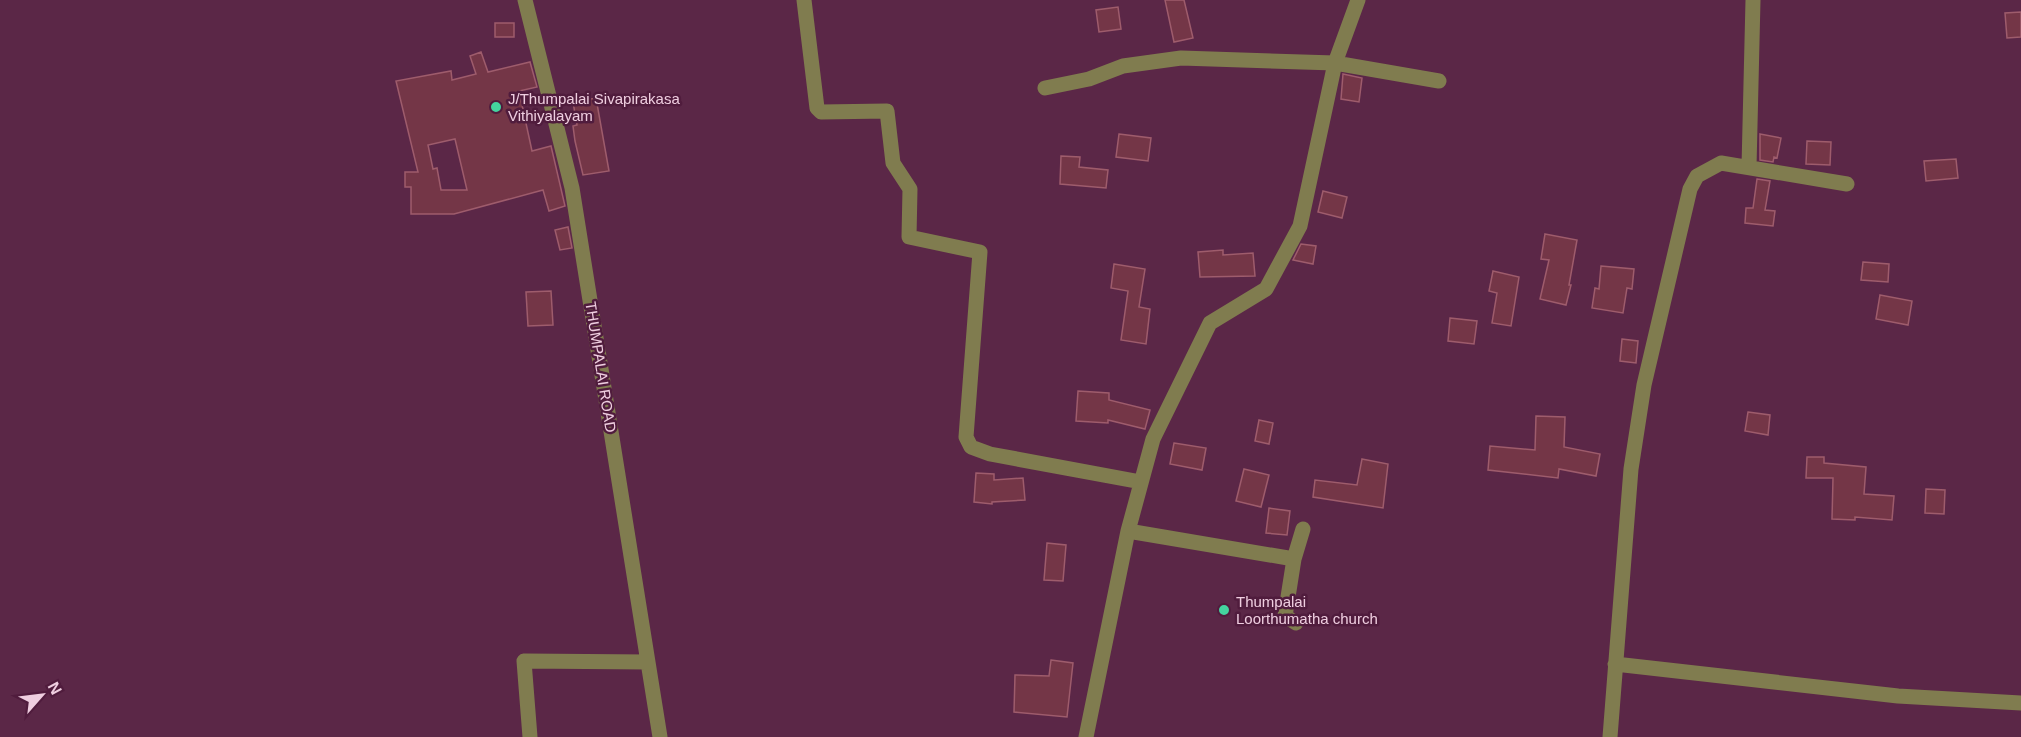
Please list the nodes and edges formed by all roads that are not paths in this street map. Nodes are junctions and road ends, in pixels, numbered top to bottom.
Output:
1 (525, 0) edge
2 (804, 0) edge
3 (1358, 0) edge
4 (1753, 0) edge
5 (1335, 63) junction
6 (1439, 81) dead end
7 (1045, 88) dead end
8 (1749, 167) junction
9 (1847, 184) dead end
10 (1141, 482) junction
11 (1303, 529) dead end
12 (1128, 531) junction
13 (1294, 559) junction
14 (1296, 623) dead end
15 (648, 662) junction
16 (1616, 664) junction
17 (2021, 703) edge
18 (530, 737) edge
19 (660, 737) edge
20 (1086, 737) edge
21 (1610, 737) edge

1 - 15 street, THUMPALAI ROAD
2 - 10 street
3 - 5 street
4 - 8 street
5 - 6 street
5 - 7 street
5 - 10 street
8 - 9 street
8 - 16 street
10 - 12 street
11 - 13 street
12 - 13 street
12 - 20 street
13 - 14 street
15 - 18 street
15 - 19 street, THUMPALAI ROAD
16 - 17 street
16 - 21 street

